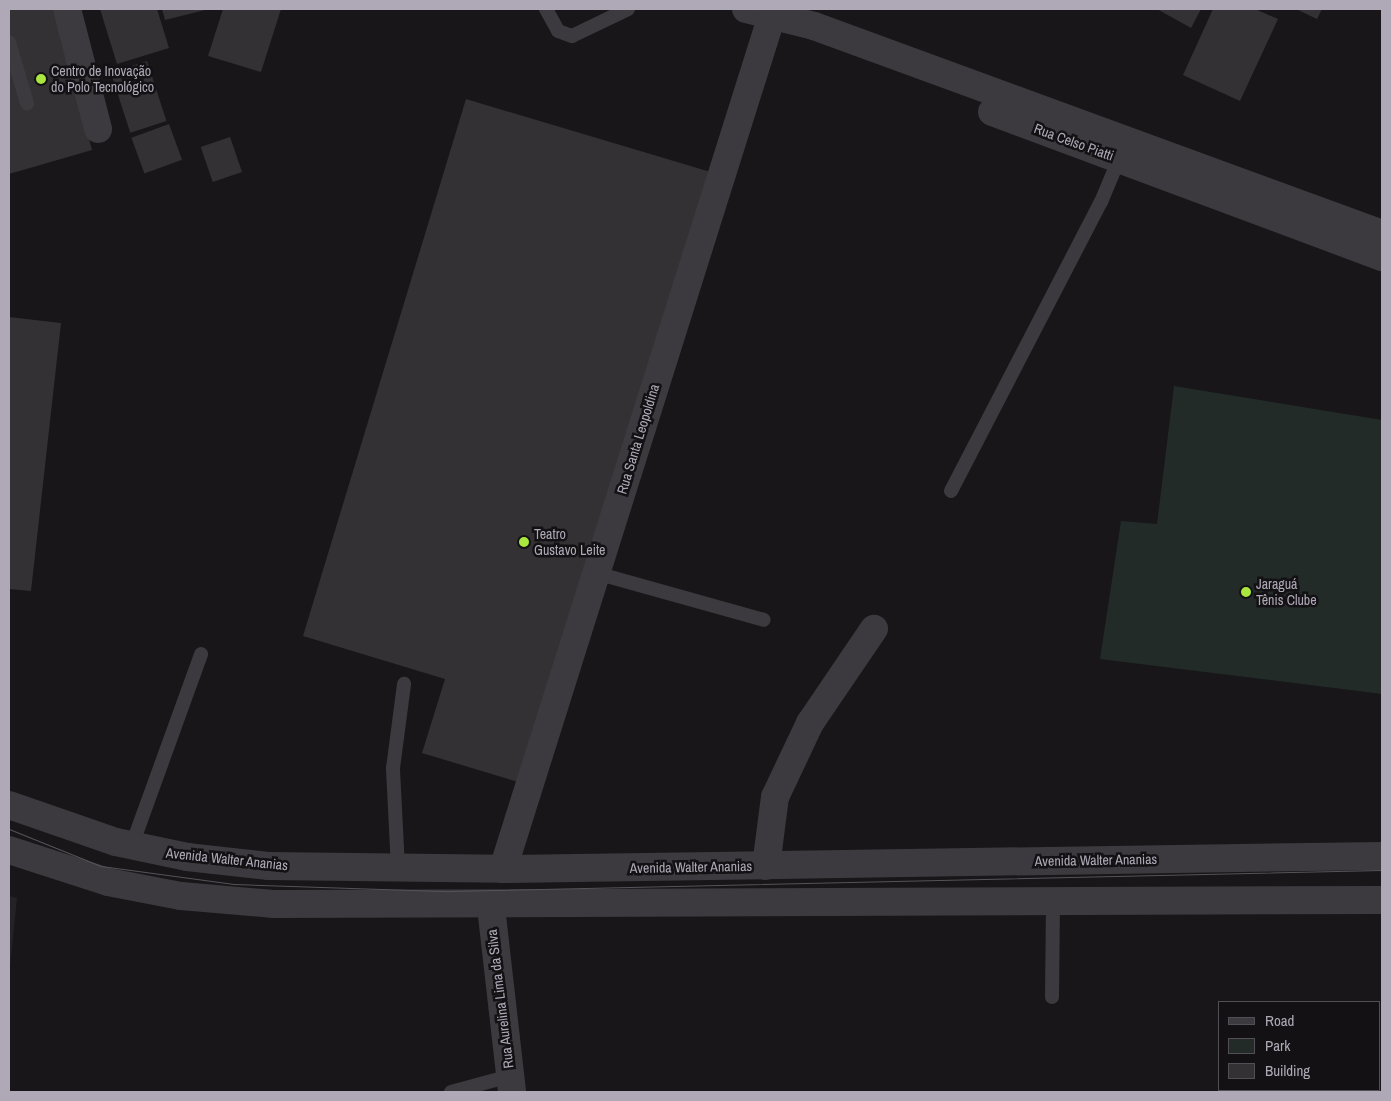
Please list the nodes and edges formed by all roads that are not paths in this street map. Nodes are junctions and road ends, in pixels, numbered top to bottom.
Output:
1 (67, 9) edge
2 (546, 9) edge
3 (628, 9) edge
4 (764, 12) edge
5 (9, 42) edge
6 (27, 103) dead end
7 (98, 129) dead end
8 (1119, 159) junction
9 (1382, 234) edge
10 (1382, 257) edge
11 (951, 491) dead end
12 (596, 573) junction
13 (764, 620) dead end
14 (874, 629) dead end
15 (201, 654) dead end
16 (404, 684) dead end
17 (9, 805) edge
18 (132, 846) junction
19 (9, 850) edge
20 (1382, 856) edge
21 (766, 866) junction
22 (398, 868) junction
23 (503, 869) junction
24 (1382, 900) edge
25 (1053, 903) junction
26 (491, 907) junction
27 (1052, 997) dead end
28 (512, 1088) edge
29 (451, 1092) edge

1 - 7 street
2 - 3 lane
4 - 8 street, Rua Celso Piatti
4 - 9 street, Rua Celso Piatti
4 - 12 street, Rua Santa Leopoldina
5 - 6 lane
8 - 10 street, Rua Celso Piatti
8 - 11 lane
12 - 13 lane
12 - 23 street, Rua Santa Leopoldina
14 - 21 street
15 - 18 lane
16 - 22 lane
17 - 18 street, Avenida Walter Ananias
18 - 22 street, Avenida Walter Ananias
19 - 26 street
20 - 21 street, Avenida Walter Ananias
21 - 23 street, Avenida Walter Ananias
22 - 23 street, Avenida Walter Ananias
24 - 25 street
25 - 26 street
25 - 27 lane
26 - 28 street, Rua Aurelina Lima da Silva
28 - 29 lane

